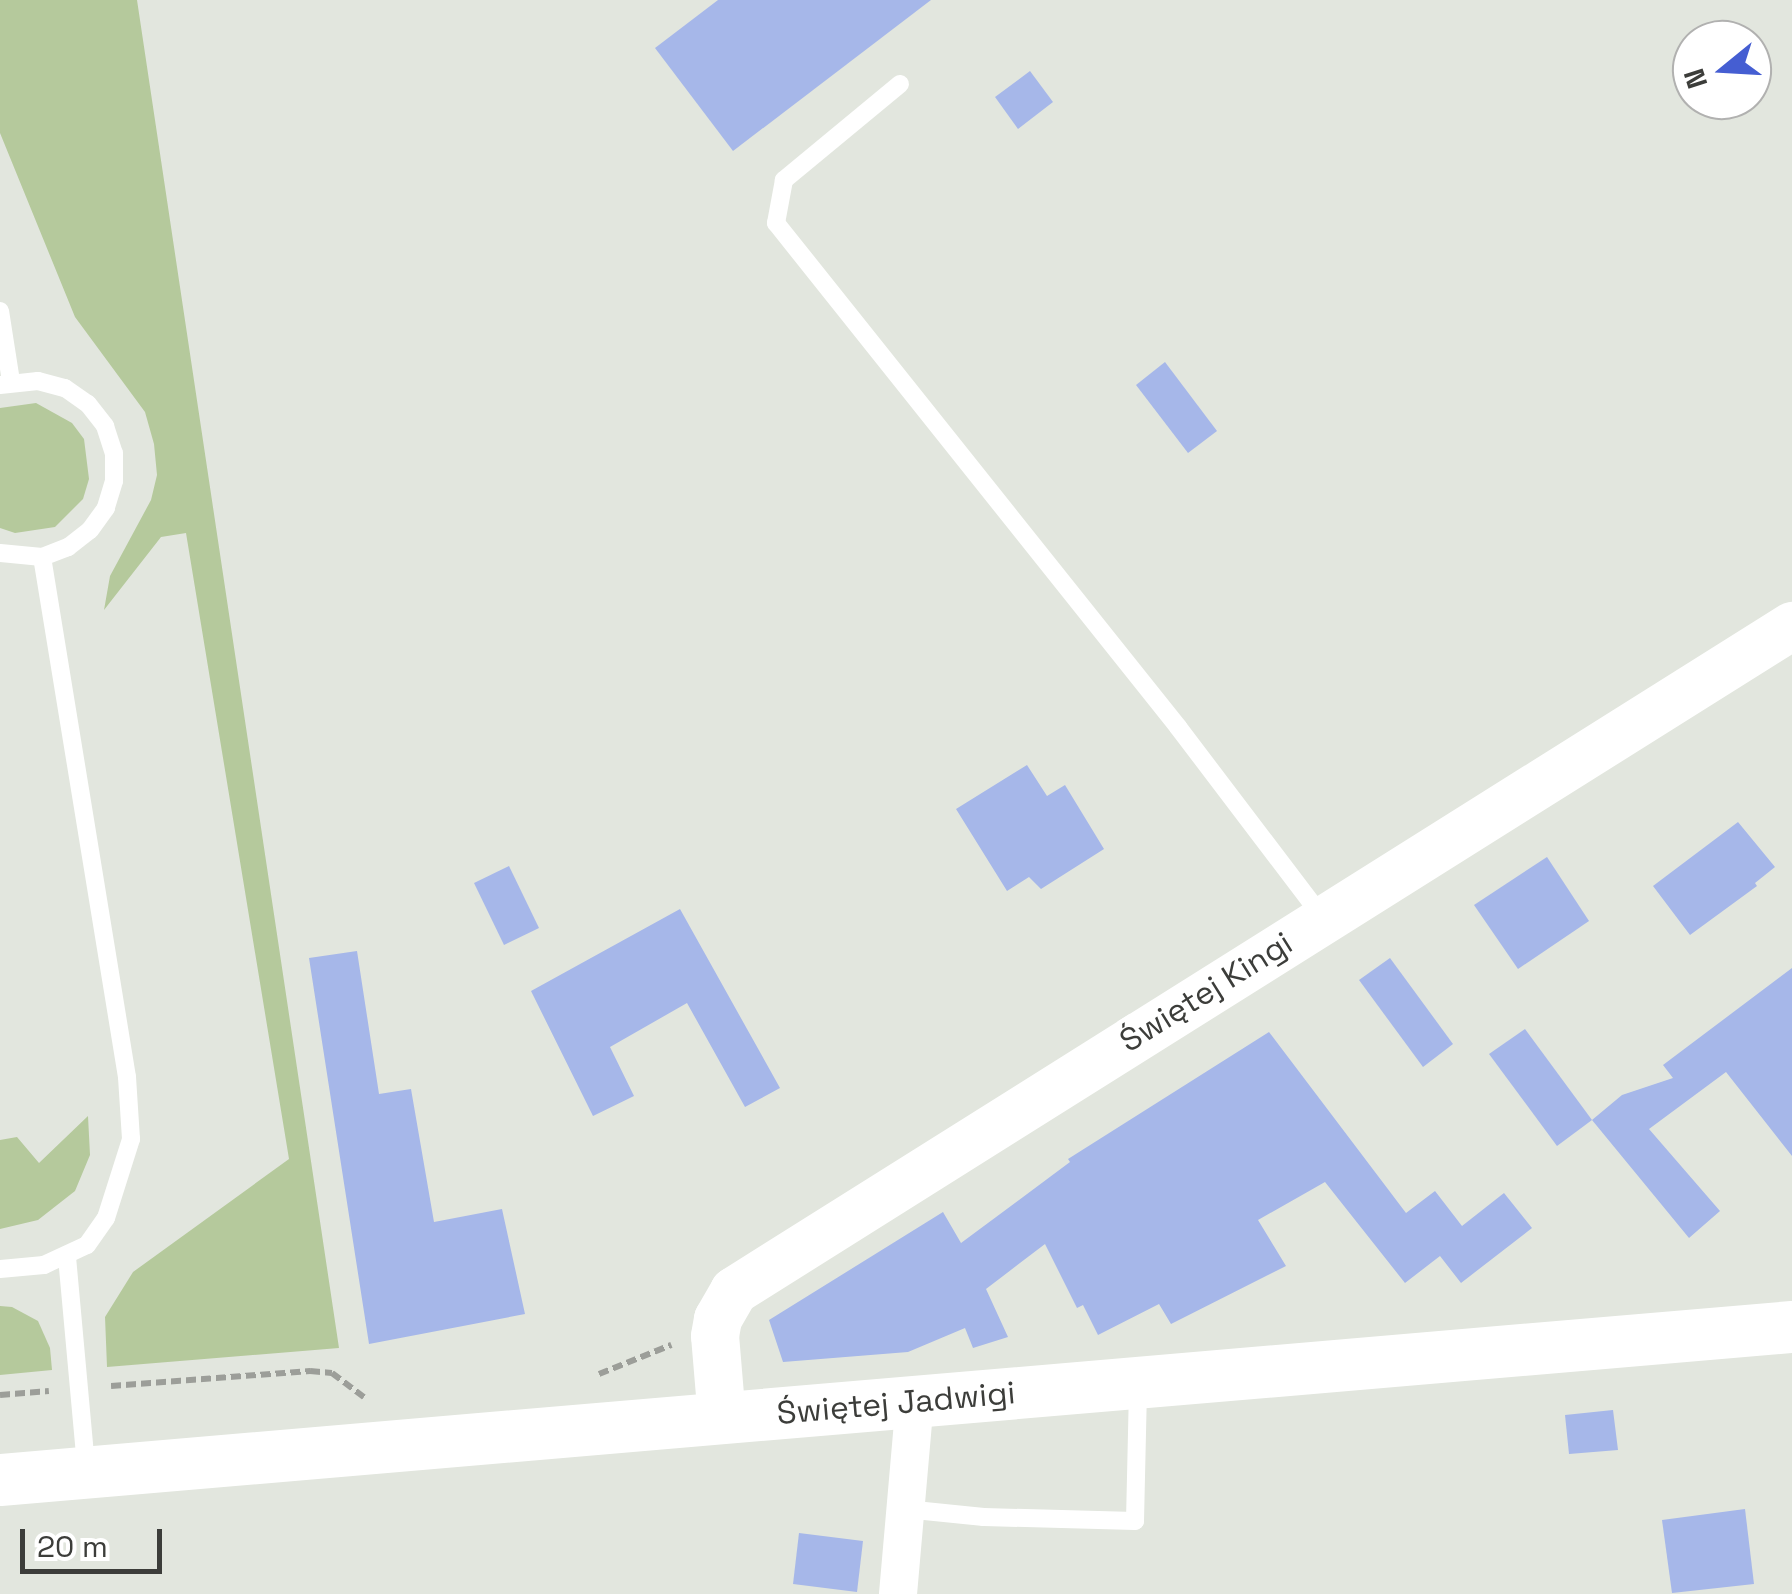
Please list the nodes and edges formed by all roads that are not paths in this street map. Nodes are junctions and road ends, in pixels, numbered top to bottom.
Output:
1 (900, 84) dead end
2 (0, 311) edge
3 (5, 383) edge
4 (0, 553) edge
5 (42, 557) junction
6 (1792, 626) edge
7 (1324, 918) junction
8 (67, 1257) junction
9 (0, 1269) edge
10 (1792, 1326) edge
11 (1138, 1381) junction
12 (915, 1400) junction
13 (722, 1419) junction
14 (87, 1472) junction
15 (0, 1480) edge
16 (905, 1509) junction
17 (898, 1594) edge

1 - 7 lane
2 - 3 lane
3 - 5 lane
4 - 5 lane
5 - 8 lane
6 - 7 street, Świętej Kingi
7 - 13 street, Świętej Kingi
8 - 9 lane
8 - 14 lane
10 - 11 main road, Świętej Jadwigi
11 - 12 main road, Świętej Jadwigi
11 - 16 lane
12 - 13 main road, Świętej Jadwigi
12 - 16 street
13 - 14 main road, Świętej Jadwigi
14 - 15 main road, Świętej Jadwigi
16 - 17 street

